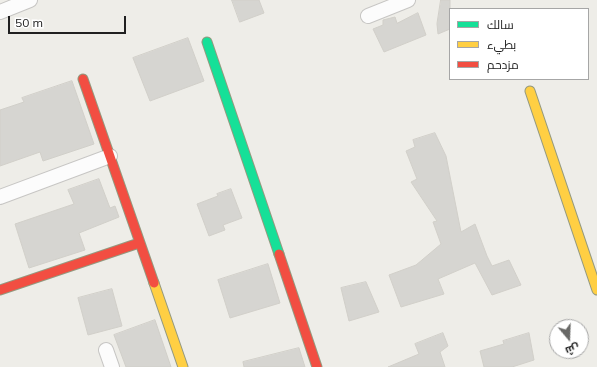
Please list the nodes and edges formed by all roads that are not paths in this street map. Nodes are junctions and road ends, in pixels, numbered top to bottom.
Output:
1 (30, 0) edge
2 (408, 0) edge
3 (0, 12) edge
4 (368, 16) dead end
5 (208, 42) dead end
6 (83, 79) dead end
7 (530, 91) dead end
8 (110, 156) junction
9 (0, 197) edge
10 (139, 243) junction
11 (0, 290) edge
12 (597, 290) edge
13 (106, 350) dead end
14 (112, 367) edge
15 (182, 367) edge
16 (317, 367) edge

1 - 3 street
2 - 4 street
5 - 16 street
6 - 8 street
7 - 12 street
8 - 9 street
8 - 10 street
10 - 11 street
10 - 15 street
13 - 14 street

